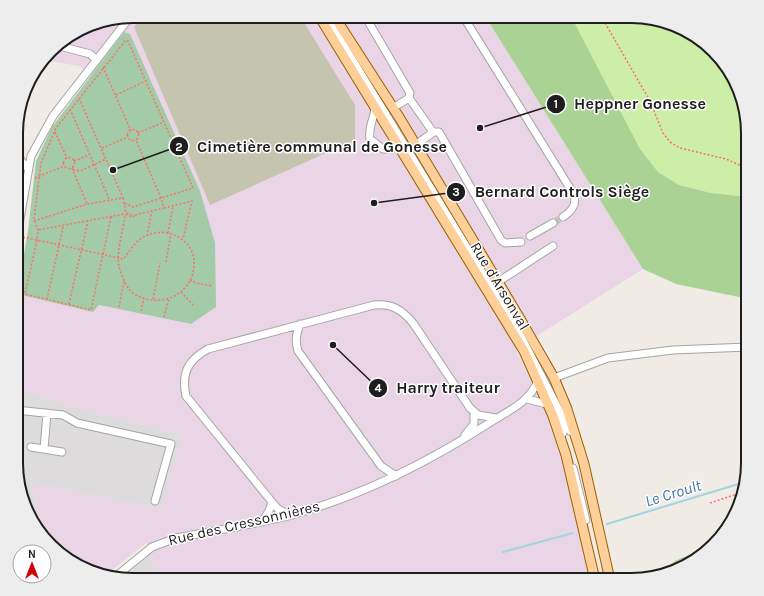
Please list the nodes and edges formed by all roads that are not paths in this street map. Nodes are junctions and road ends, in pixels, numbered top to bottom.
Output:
1 (323, 23) edge
2 (330, 23) edge
3 (338, 23) edge
4 (369, 23) edge
5 (467, 23) edge
6 (124, 24) edge
7 (67, 46) edge
8 (96, 60) junction
9 (409, 98) junction
10 (374, 108) junction
11 (393, 108) junction
12 (433, 132) junction
13 (396, 145) junction
14 (415, 145) junction
15 (23, 163) edge
16 (28, 168) junction
17 (25, 194) joint
18 (23, 201) edge
19 (563, 216) tunnel mouth
20 (553, 222) tunnel mouth
21 (530, 236) dead end
22 (521, 242) dead end
23 (552, 246) dead end
24 (498, 282) junction
25 (300, 324) junction
26 (741, 347) edge
27 (554, 378) junction
28 (538, 381) junction
29 (528, 399) junction
30 (551, 401) junction
31 (23, 411) edge
32 (474, 412) junction
33 (48, 413) junction
34 (496, 418) junction
35 (456, 444) junction
36 (31, 447) dead end
37 (44, 449) junction
38 (62, 452) dead end
39 (396, 476) junction
40 (155, 501) dead end
41 (272, 502) junction
42 (290, 515) junction
43 (262, 522) junction
44 (121, 572) edge
45 (593, 573) edge
46 (597, 573) edge
47 (604, 573) edge
48 (608, 573) edge

1 - 10 main road, Rue d'Arsonval
2 - 30 street
3 - 11 main road, Rue d'Arsonval
4 - 9 street
5 - 19 street
6 - 8 street
7 - 8 street
8 - 16 street
9 - 11 street
9 - 12 street
10 - 13 main road, Rue d'Arsonval
10 - 13 street
11 - 14 main road, Rue d'Arsonval
12 - 14 street
12 - 22 street
13 - 28 main road, Rue d'Arsonval
14 - 24 main road, Rue d'Arsonval
15 - 16 street
16 - 17 street
17 - 18 street
20 - 21 street
23 - 24 street
24 - 27 main road, Rue d'Arsonval
25 - 32 street
25 - 39 street
25 - 41 street
26 - 27 street
27 - 48 main road, Rue d'Arsonval
28 - 29 street
28 - 30 main road, Rue d'Arsonval
29 - 30 street
29 - 34 street, Rue des Cressonnières
30 - 45 main road, Rue d'Arsonval
30 - 46 street
30 - 47 street
31 - 33 street
32 - 34 street
32 - 35 street
33 - 37 street
33 - 40 street
34 - 35 street, Rue des Cressonnières
35 - 39 street, Rue des Cressonnières
36 - 37 street
37 - 38 street
39 - 42 street, Rue des Cressonnières
41 - 42 street
41 - 43 street
42 - 43 street, Rue des Cressonnières
43 - 44 street, Rue des Cressonnières

